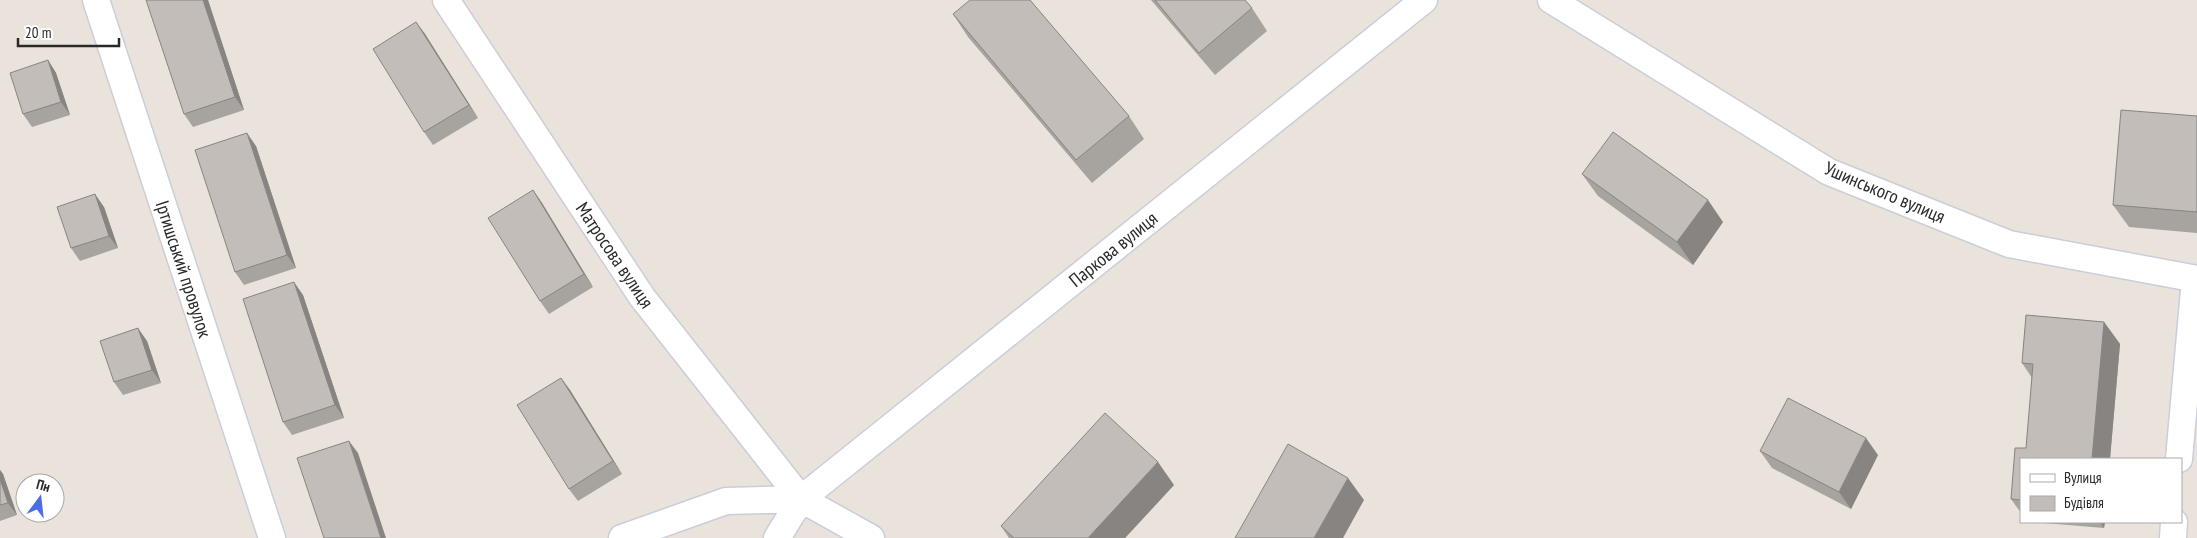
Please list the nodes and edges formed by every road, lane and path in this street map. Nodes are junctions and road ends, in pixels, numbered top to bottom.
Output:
1 (96, 0) edge
2 (446, 0) edge
3 (1424, 0) edge
4 (1552, 0) edge
5 (2196, 279) edge
6 (2179, 458) edge
7 (801, 499) junction
8 (2174, 523) edge
9 (272, 538) edge
10 (622, 538) edge
11 (777, 538) edge
12 (871, 538) edge
13 (2172, 538) edge

1 - 9 street, Іртишський провулок
2 - 7 street, Матросова вулиця
3 - 7 street, Паркова вулиця
4 - 5 street, Ушинського вулиця
5 - 6 street
7 - 10 street
7 - 11 street, Паркова вулиця
7 - 12 street
8 - 13 street

